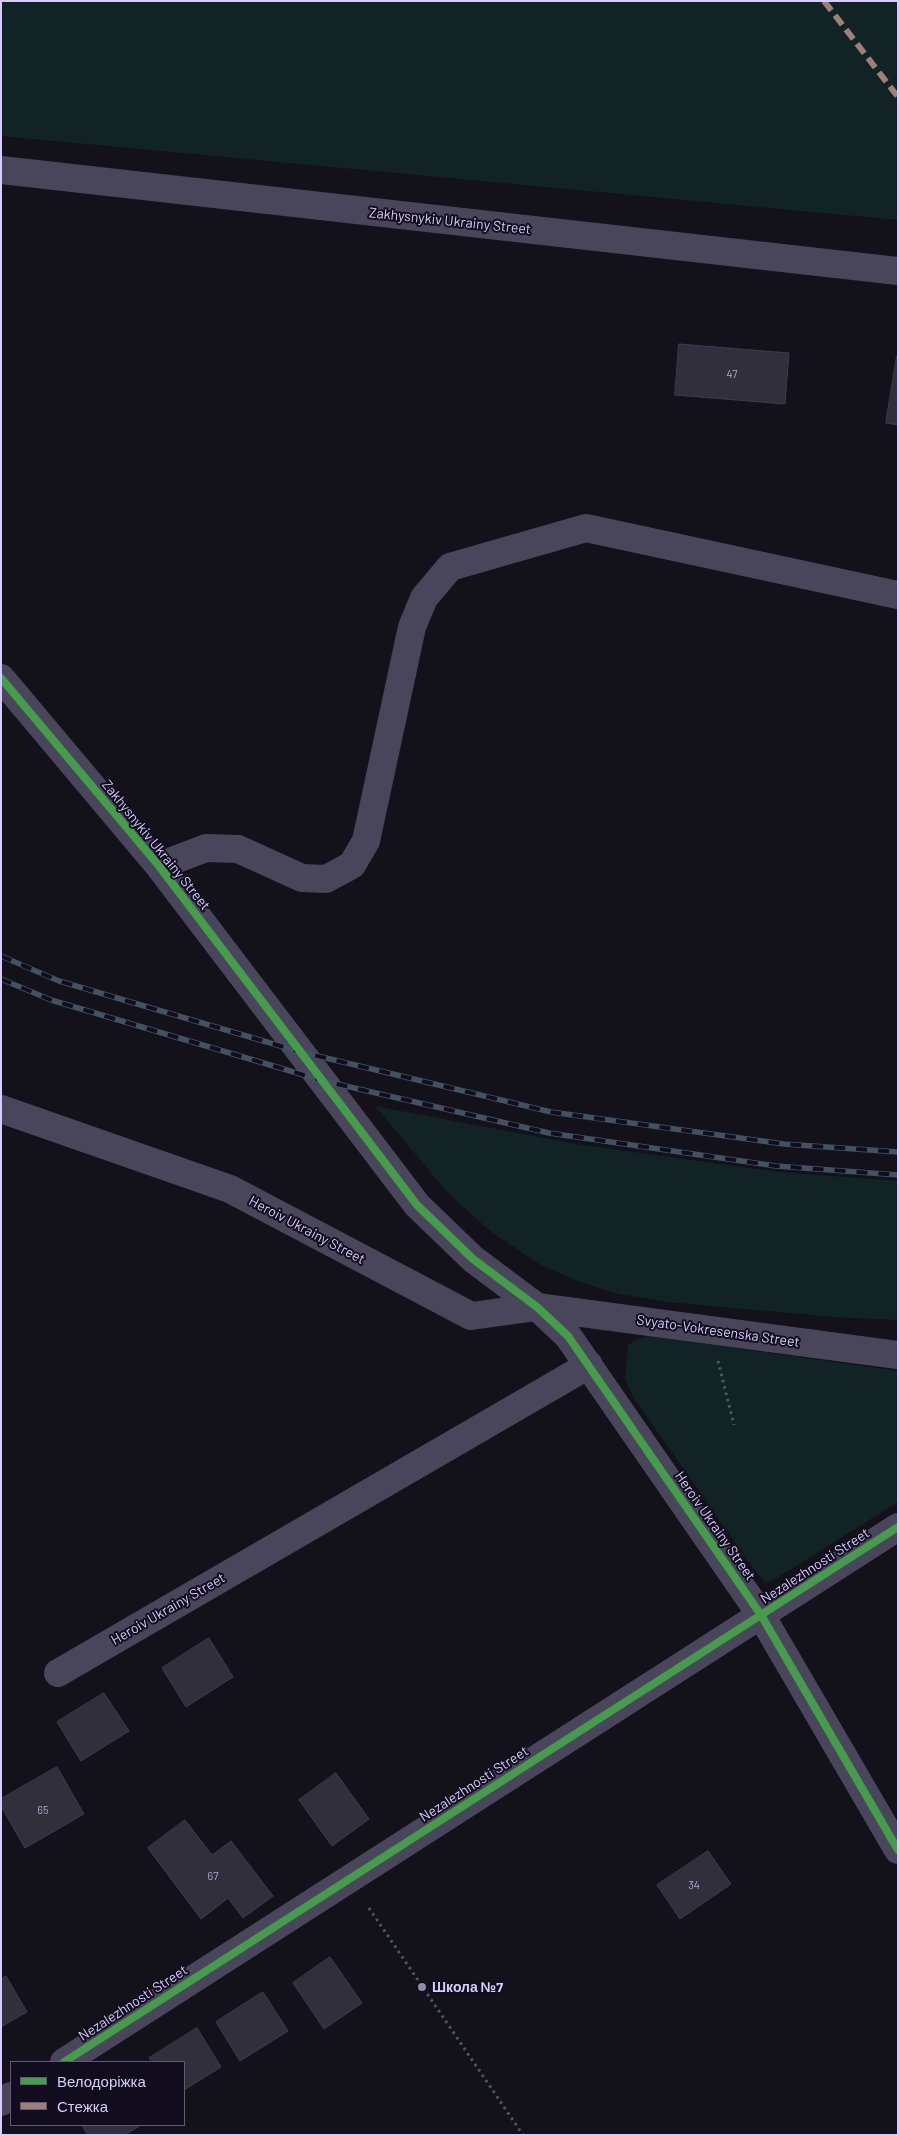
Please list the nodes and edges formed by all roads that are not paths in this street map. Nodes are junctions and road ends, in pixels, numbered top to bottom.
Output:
1 (1, 170) edge
2 (898, 271) edge
3 (898, 595) edge
4 (1, 678) edge
5 (159, 866) junction
6 (1, 1109) edge
7 (538, 1307) junction
8 (898, 1355) edge
9 (589, 1365) junction
10 (898, 1528) edge
11 (761, 1615) junction
12 (58, 1673) dead end
13 (898, 1850) edge
14 (66, 2061) edge

1 - 2 street, Zakhysnykiv Ukrainy Street
3 - 5 street
4 - 5 street, Zakhysnykiv Ukrainy Street
5 - 7 street, Zakhysnykiv Ukrainy Street
6 - 7 street, Heroiv Ukrainy Street
7 - 8 street, Svyato-Vokresenska Street
7 - 9 street, Heroiv Ukrainy Street
9 - 11 street, Heroiv Ukrainy Street
9 - 12 street, Heroiv Ukrainy Street
10 - 11 street, Nezalezhnosti Street
11 - 13 street, Heroiv Ukrainy Street
11 - 14 street, Nezalezhnosti Street

